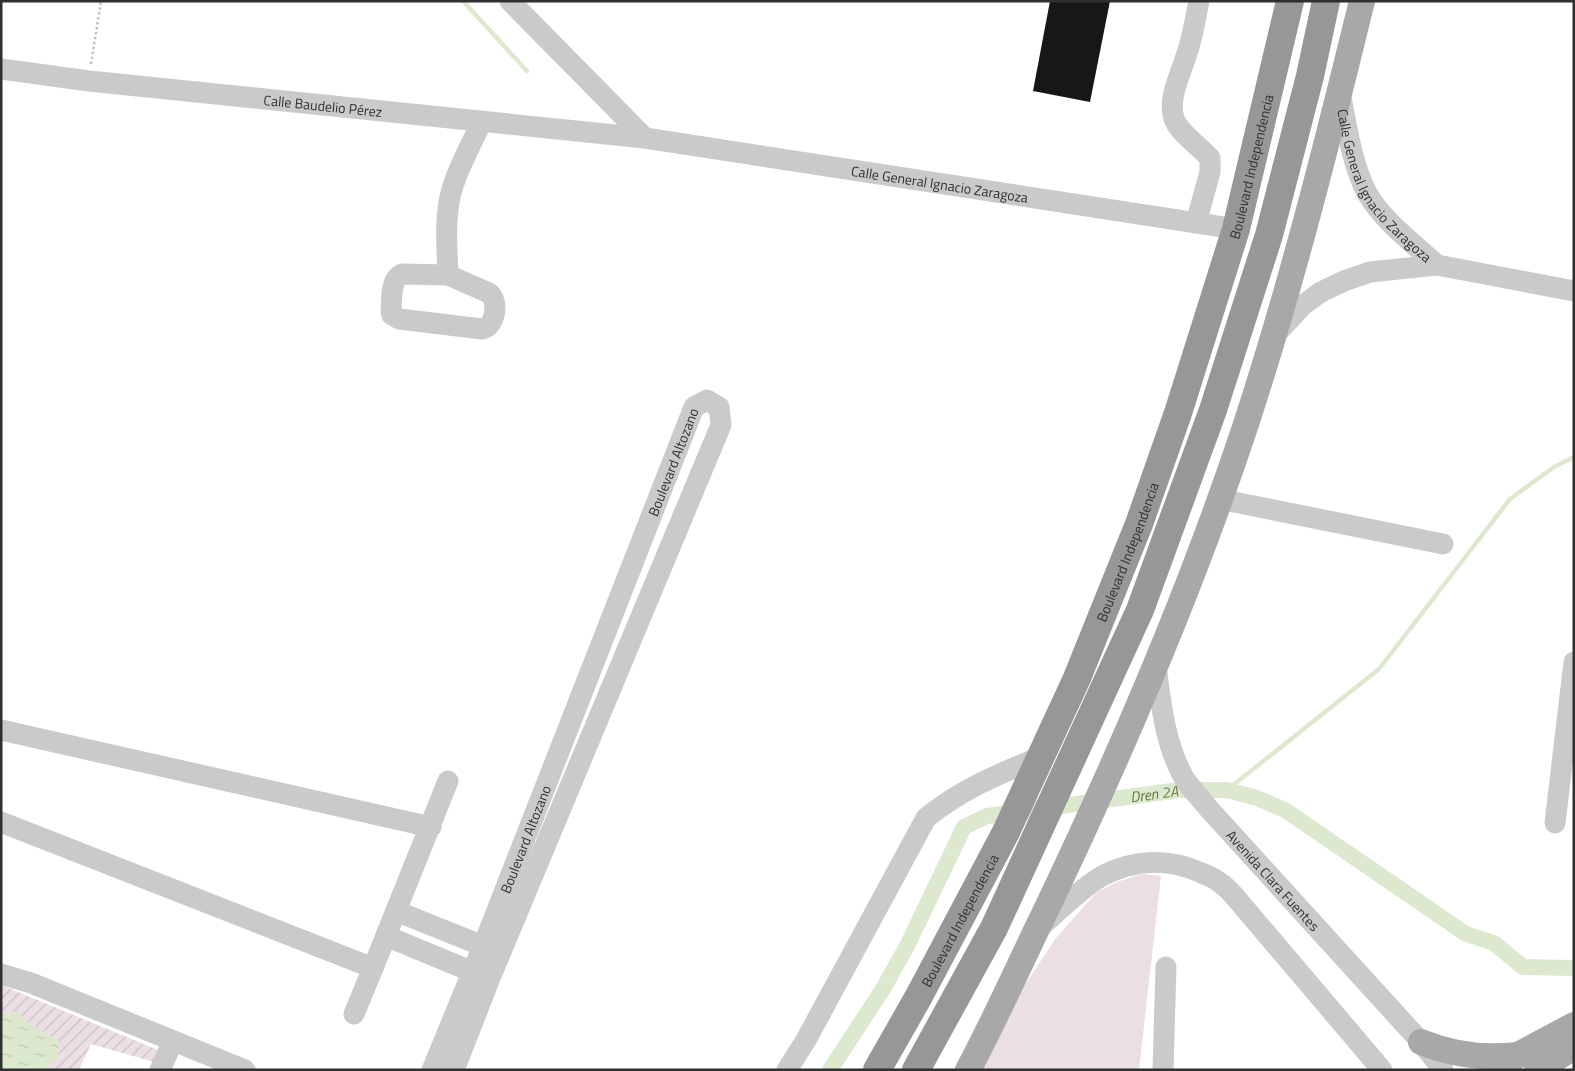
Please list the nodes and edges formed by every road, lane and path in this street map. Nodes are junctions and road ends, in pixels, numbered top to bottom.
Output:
1 (100, 1) edge
2 (510, 1) edge
3 (1199, 1) edge
4 (1290, 1) edge
5 (1326, 1) edge
6 (1362, 1) edge
7 (1, 70) edge
8 (89, 81) junction
9 (1340, 92) junction
10 (482, 121) junction
11 (645, 138) junction
12 (1196, 222) junction
13 (1236, 228) junction
14 (1437, 265) junction
15 (448, 276) junction
16 (1574, 291) edge
17 (1271, 340) junction
18 (1219, 499) junction
19 (1443, 544) dead end
20 (1574, 662) edge
21 (1156, 666) junction
22 (1, 730) edge
23 (1040, 757) junction
24 (448, 781) dead end
25 (1, 822) edge
26 (1555, 822) dead end
27 (431, 827) junction
28 (396, 911) junction
29 (1036, 931) junction
30 (386, 936) junction
31 (483, 946) junction
32 (1166, 967) dead end
33 (373, 968) junction
34 (473, 972) junction
35 (1, 974) edge
36 (354, 1014) dead end
37 (1574, 1025) edge
38 (172, 1041) junction
39 (1421, 1042) junction
40 (1574, 1047) edge
41 (1518, 1065) edge
42 (160, 1070) edge
43 (245, 1070) edge
44 (432, 1070) edge
45 (454, 1070) edge
46 (787, 1070) edge
47 (877, 1070) edge
48 (916, 1070) edge
49 (968, 1070) edge
50 (1163, 1070) edge
51 (1382, 1070) edge
52 (1443, 1070) edge

1 - 8 path
2 - 11 street
3 - 12 street
4 - 13 highway, Boulevard Independencia
5 - 48 highway
6 - 9 main road
7 - 8 street, Calle Baudelio Pérez
8 - 10 street, Calle Baudelio Pérez
9 - 14 street, Calle General Ignacio Zaragoza
9 - 17 main road
10 - 11 street, Calle Baudelio Pérez
10 - 15 street
11 - 12 street, Calle General Ignacio Zaragoza
12 - 13 street, Calle General Ignacio Zaragoza
13 - 23 highway, Boulevard Independencia
14 - 16 street
14 - 17 street, Calle General Ignacio Zaragoza
15 - 15 street
17 - 18 main road
18 - 19 street
18 - 21 main road
20 - 26 street
21 - 29 main road
21 - 39 street, Avenida Clara Fuentes
22 - 27 street
23 - 46 street
23 - 47 highway, Boulevard Independencia
24 - 27 street
25 - 33 street
27 - 28 street
28 - 30 street
28 - 31 street
29 - 49 main road
29 - 51 street
30 - 33 street
30 - 34 street
31 - 34 street, Boulevard Altozano
31 - 45 street, Boulevard Altozano
32 - 50 street
33 - 36 street
34 - 44 street, Boulevard Altozano
35 - 38 street
37 - 41 main road
38 - 42 street
38 - 43 street
39 - 41 main road
39 - 52 street, Avenida Clara Fuentes
40 - 41 main road

